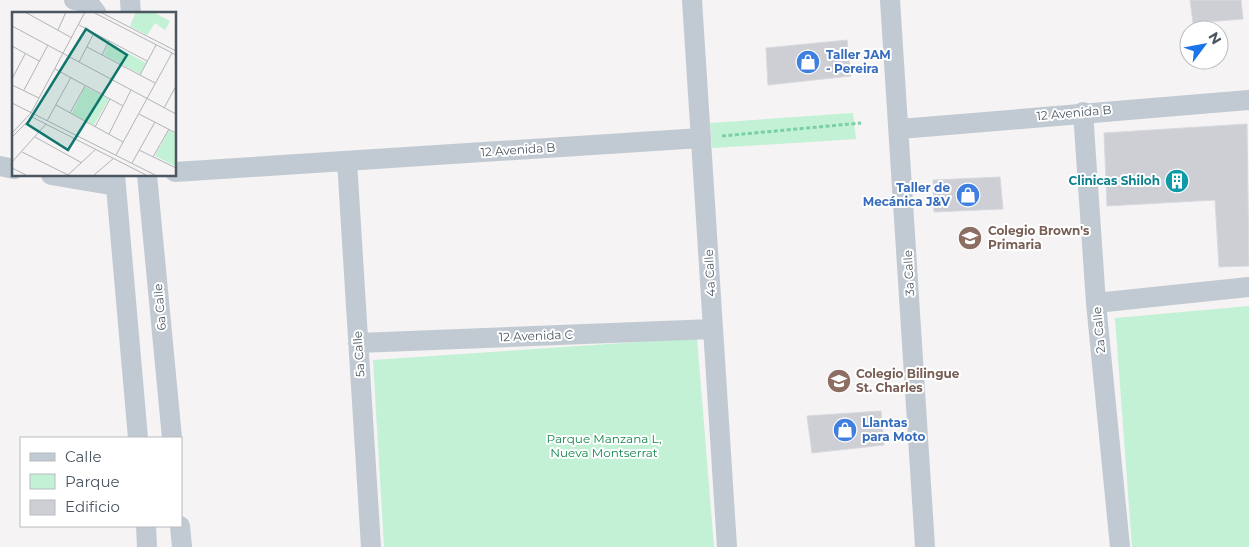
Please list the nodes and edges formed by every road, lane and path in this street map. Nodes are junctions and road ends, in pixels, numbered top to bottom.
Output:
1 (692, 0) edge
2 (890, 0) edge
3 (1249, 100) edge
4 (1083, 112) junction
5 (861, 123) dead end
6 (900, 129) junction
7 (702, 138) junction
8 (347, 161) junction
9 (176, 172) edge
10 (64, 176) edge
11 (147, 176) edge
12 (116, 180) edge
13 (1249, 287) edge
14 (1096, 303) junction
15 (713, 329) junction
16 (358, 343) junction
17 (138, 437) edge
18 (172, 437) edge
19 (146, 527) edge
20 (180, 527) edge
21 (147, 547) edge
22 (182, 547) edge
23 (371, 547) edge
24 (727, 547) edge
25 (925, 547) edge
26 (1120, 547) edge

1 - 7 street, 4a Calle
2 - 6 street, 3a Calle
3 - 4 street, 12 Avenida B
4 - 6 street, 12 Avenida B
4 - 14 street, 2a Calle
5 - 7 path
6 - 25 street, 3a Calle
7 - 8 street, 12 Avenida B
7 - 15 street, 4a Calle
8 - 9 street, 12 Avenida B
8 - 16 street, 5a Calle
10 - 12 street
11 - 18 street, 6a Calle
12 - 17 street
13 - 14 street
14 - 26 street, 2a Calle
15 - 16 street, 12 Avenida C
15 - 24 street, 4a Calle
16 - 23 street, 5a Calle
19 - 21 street
20 - 22 street

